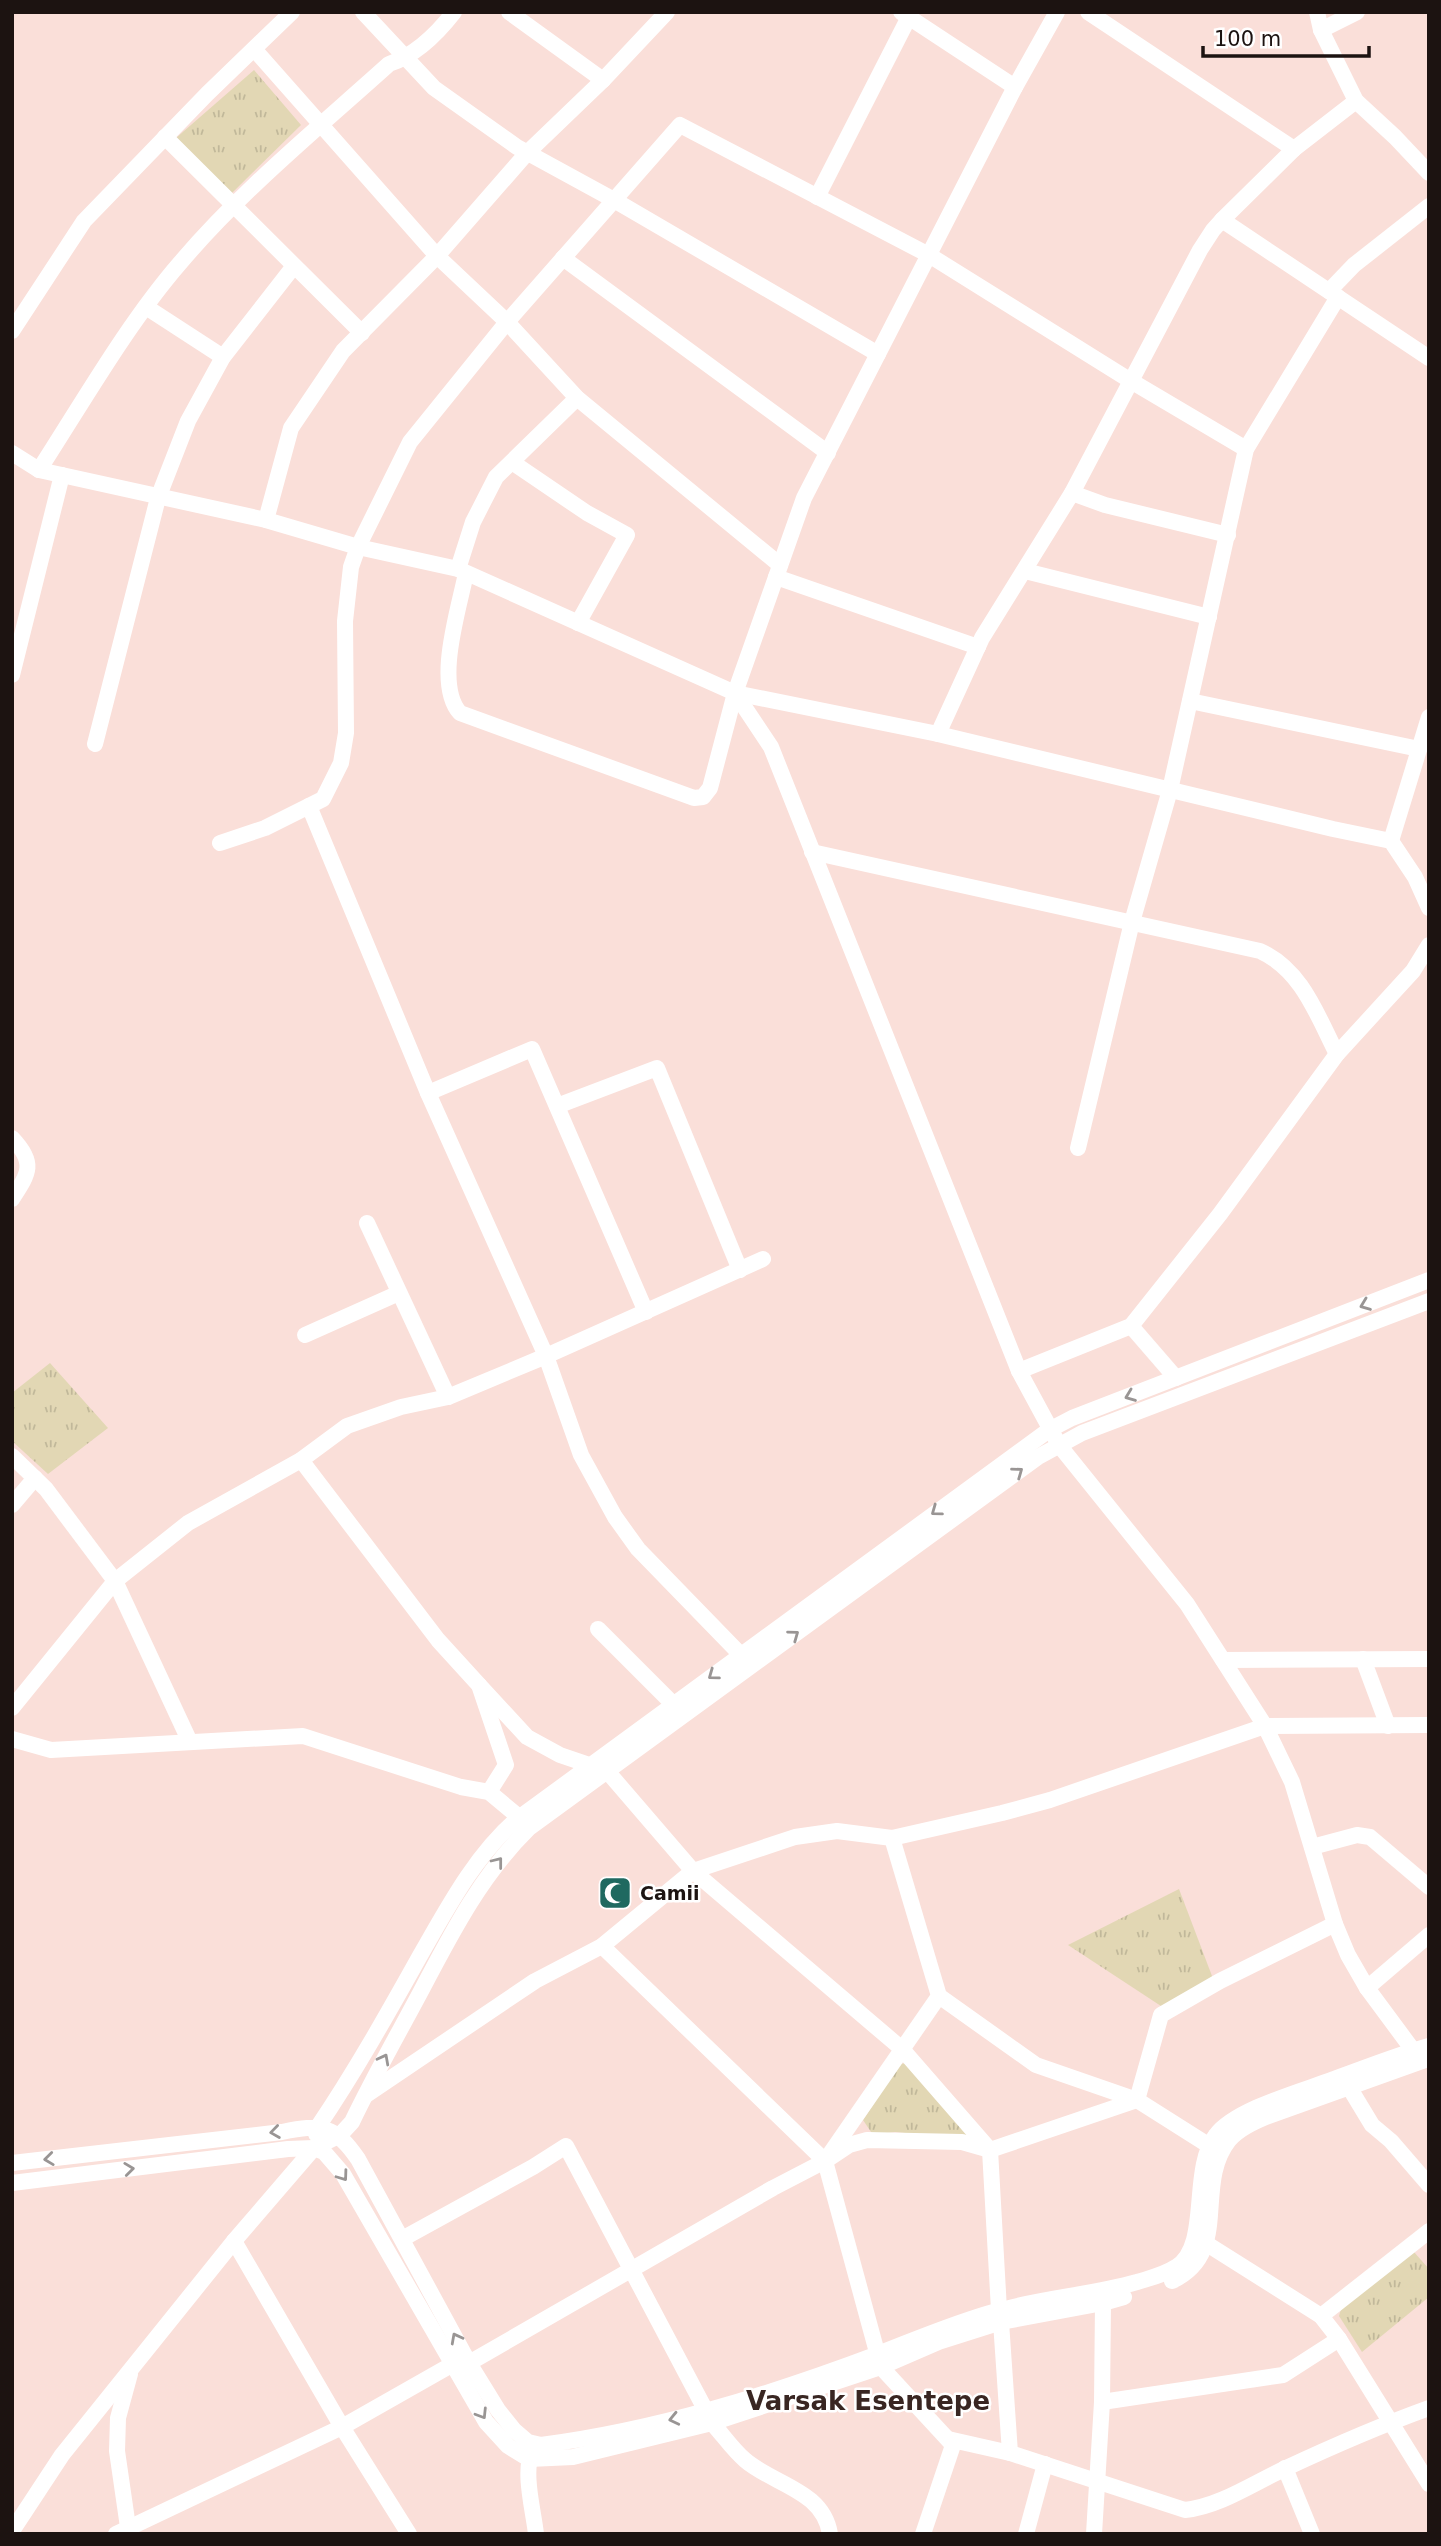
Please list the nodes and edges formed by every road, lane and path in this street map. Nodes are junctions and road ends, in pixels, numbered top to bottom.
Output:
1 (292, 12) edge
2 (363, 12) edge
3 (454, 12) edge
4 (509, 12) edge
5 (1056, 12) edge
6 (1088, 12) edge
7 (1317, 12) edge
8 (1357, 12) edge
9 (662, 14) edge
10 (905, 15) edge
11 (1321, 30) junction
12 (254, 49) junction
13 (405, 59) junction
14 (603, 80) junction
15 (1015, 87) junction
16 (1356, 101) junction
17 (321, 125) junction
18 (165, 137) junction
19 (1294, 149) junction
20 (527, 153) junction
21 (1429, 173) edge
22 (817, 197) junction
23 (614, 200) junction
24 (233, 205) junction
25 (1429, 206) edge
26 (1223, 220) junction
27 (929, 255) junction
28 (437, 256) junction
29 (563, 258) junction
30 (295, 266) junction
31 (1333, 294) junction
32 (146, 307) junction
33 (507, 322) junction
34 (12, 331) edge
35 (362, 333) junction
36 (878, 354) junction
37 (223, 357) junction
38 (1429, 358) edge
39 (1131, 381) junction
40 (577, 398) junction
41 (1246, 449) junction
42 (12, 453) edge
43 (828, 453) junction
44 (512, 462) junction
45 (39, 470) junction
46 (62, 475) junction
47 (1072, 494) junction
48 (158, 498) junction
49 (266, 520) junction
50 (1228, 535) junction
51 (358, 547) junction
52 (462, 571) junction
53 (778, 571) junction
54 (1025, 571) junction
55 (1209, 617) junction
56 (578, 623) junction
57 (978, 647) junction
58 (12, 675) edge
59 (735, 693) junction
60 (1190, 701) junction
61 (1429, 717) edge
62 (938, 734) junction
63 (96, 744) dead end
64 (1419, 748) junction
65 (1170, 790) junction
66 (309, 806) junction
67 (1391, 841) junction
68 (220, 843) dead end
69 (813, 852) junction
70 (1429, 908) edge
71 (1132, 922) junction
72 (1429, 945) edge
73 (1337, 1054) junction
74 (428, 1093) junction
75 (557, 1106) junction
76 (12, 1138) edge
77 (1078, 1148) dead end
78 (12, 1199) edge
79 (367, 1223) dead end
80 (763, 1259) dead end
81 (740, 1270) junction
82 (1429, 1280) edge
83 (399, 1293) junction
84 (1429, 1301) edge
85 (646, 1312) junction
86 (1131, 1326) junction
87 (305, 1335) dead end
88 (546, 1356) junction
89 (1018, 1371) junction
90 (1176, 1378) junction
91 (448, 1397) junction
92 (1049, 1430) junction
93 (1059, 1445) junction
94 (12, 1456) edge
95 (301, 1460) junction
96 (35, 1478) junction
97 (12, 1505) edge
98 (116, 1581) junction
99 (598, 1629) dead end
100 (741, 1655) junction
101 (1429, 1659) edge
102 (1223, 1660) junction
103 (1363, 1660) junction
104 (479, 1685) junction
105 (673, 1704) junction
106 (12, 1708) edge
107 (1429, 1725) edge
108 (1265, 1726) junction
109 (1388, 1726) junction
110 (12, 1739) edge
111 (190, 1741) junction
112 (590, 1765) junction
113 (607, 1771) junction
114 (489, 1792) junction
115 (519, 1817) junction
116 (892, 1838) junction
117 (1312, 1847) junction
118 (693, 1871) junction
119 (1429, 1887) edge
120 (1335, 1924) junction
121 (1429, 1935) edge
122 (602, 1946) junction
123 (1367, 1988) junction
124 (939, 1996) junction
125 (902, 2049) junction
126 (1423, 2054) edge
127 (1349, 2087) junction
128 (364, 2096) junction
129 (1138, 2100) junction
130 (317, 2128) junction
131 (340, 2135) junction
132 (314, 2148) junction
133 (990, 2150) junction
134 (1215, 2150) junction
135 (825, 2161) junction
136 (12, 2163) edge
137 (12, 2183) edge
138 (1429, 2185) edge
139 (387, 2211) junction
140 (372, 2220) junction
141 (1429, 2231) edge
142 (402, 2239) junction
143 (234, 2241) junction
144 (1207, 2244) junction
145 (632, 2269) junction
146 (1103, 2303) junction
147 (1000, 2316) junction
148 (1321, 2316) junction
149 (1339, 2339) junction
150 (879, 2360) junction
151 (461, 2363) junction
152 (132, 2366) junction
153 (1101, 2402) junction
154 (1429, 2409) edge
155 (709, 2417) junction
156 (1391, 2422) junction
157 (342, 2427) junction
158 (948, 2439) junction
159 (535, 2443) junction
160 (1010, 2453) junction
161 (528, 2459) junction
162 (1045, 2465) junction
163 (1285, 2468) junction
164 (1096, 2481) junction
165 (1429, 2484) edge
166 (12, 2531) edge
167 (124, 2532) edge
168 (409, 2534) edge
169 (536, 2534) edge
170 (830, 2534) edge
171 (923, 2534) edge
172 (1026, 2534) edge
173 (1094, 2534) edge
174 (1312, 2534) edge

1 - 12 street
2 - 13 street
3 - 13 street
4 - 14 street
5 - 15 street
6 - 19 street
7 - 11 street
8 - 11 street
9 - 14 street
10 - 15 street
10 - 22 street
11 - 16 street
12 - 17 street
12 - 18 street
13 - 17 street
13 - 20 street
14 - 20 street
15 - 27 street
16 - 19 street
16 - 21 street
17 - 24 street
17 - 28 street
18 - 24 street
18 - 34 street
19 - 26 street
20 - 23 street
20 - 28 street
22 - 23 street
22 - 27 street
23 - 29 street
23 - 36 street
24 - 30 street
24 - 32 street
25 - 31 street
26 - 31 street
26 - 39 street
27 - 36 street
27 - 39 street
28 - 33 street
28 - 35 street
29 - 33 street
29 - 43 street
30 - 35 street
30 - 37 street
31 - 38 street
31 - 41 street
32 - 37 street
32 - 45 street
33 - 40 street
33 - 51 street
35 - 49 street
36 - 43 street
37 - 48 street
39 - 41 street
39 - 47 street
40 - 44 street
40 - 53 street
41 - 50 street
42 - 45 street
43 - 53 street
44 - 52 street
44 - 56 street
45 - 46 street
46 - 48 street
46 - 58 street
47 - 50 street
47 - 54 street
48 - 49 street
48 - 63 street
49 - 51 street
50 - 55 street
51 - 52 street
51 - 66 street
52 - 56 street
52 - 59 street
53 - 57 street
53 - 59 street
54 - 55 street
54 - 57 street
55 - 60 street
56 - 59 street
57 - 62 street
59 - 62 street
59 - 69 street
60 - 64 street
60 - 65 street
61 - 64 street
62 - 65 street
64 - 67 street
65 - 67 street
65 - 71 street
66 - 68 street
66 - 74 street
67 - 70 street
69 - 71 street
69 - 89 street
71 - 73 street
71 - 77 street
72 - 73 street
73 - 86 street
74 - 75 street
74 - 88 street
75 - 81 street
75 - 85 street
76 - 78 street
79 - 83 street
80 - 81 street
81 - 85 street
82 -> 90 street
83 - 87 street
83 - 91 street
84 - 93 street
85 - 88 street
86 - 89 street
86 - 90 street
88 - 91 street
88 - 100 street
89 - 92 street
90 -> 92 street
91 - 95 street
92 - 93 street
92 -> 100 street
93 - 102 street
113 -> 93 street
94 - 96 street
95 - 98 street
95 - 104 street
96 - 97 street
96 - 98 street
98 - 106 street
98 - 111 street
99 - 105 street
100 -> 105 street
101 - 103 street
102 - 103 street
102 - 108 street
103 - 109 street
104 - 112 street
104 - 114 street
105 - 112 street
107 - 109 street
108 - 109 street
108 - 116 street
108 - 117 street
110 - 111 street
111 - 114 street
112 - 113 street
112 - 115 street
113 - 118 street
128 -> 113 street
114 - 115 street
115 - 130 street
116 - 118 street
116 - 124 street
117 - 119 street
117 - 120 street
118 - 122 street
118 - 125 street
120 - 123 street
120 - 129 street
121 - 123 street
122 - 128 street
122 - 135 street
123 - 126 street
124 - 125 street
124 - 129 street
125 - 133 street
125 - 135 street
126 - 127 street
126 - 134 street
127 - 134 street
127 - 138 street
128 - 131 street
129 - 133 street
129 - 134 street
130 - 131 street
130 - 132 street
130 -> 136 street
131 - 132 street
131 - 139 street
137 -> 132 street
132 -> 140 street
132 - 143 street
133 - 135 street
133 - 147 street
134 - 144 street
134 - 147 street
135 - 145 street
135 - 150 street
139 - 140 street
139 - 142 street
140 - 151 street
141 - 148 street
142 - 145 street
151 -> 142 street
143 - 152 street
143 - 157 street
144 - 146 street
144 - 148 street
145 - 151 street
145 - 155 street
146 - 147 street
146 - 153 street
147 - 150 street
147 - 160 street
148 - 149 street
149 - 153 street
149 - 156 street
150 - 155 street
150 - 158 street
151 - 157 street
151 - 159 street
151 -> 161 street
152 - 166 street
152 - 167 street
153 - 164 street
154 - 156 street
155 -> 159 street
155 - 161 street
155 - 170 street
156 - 163 street
156 - 165 street
157 - 167 street
157 - 168 street
158 - 160 street
158 - 171 street
159 - 161 street
160 - 162 street
161 - 169 street
162 - 164 street
162 - 172 street
163 - 164 street
163 - 174 street
164 - 173 street

